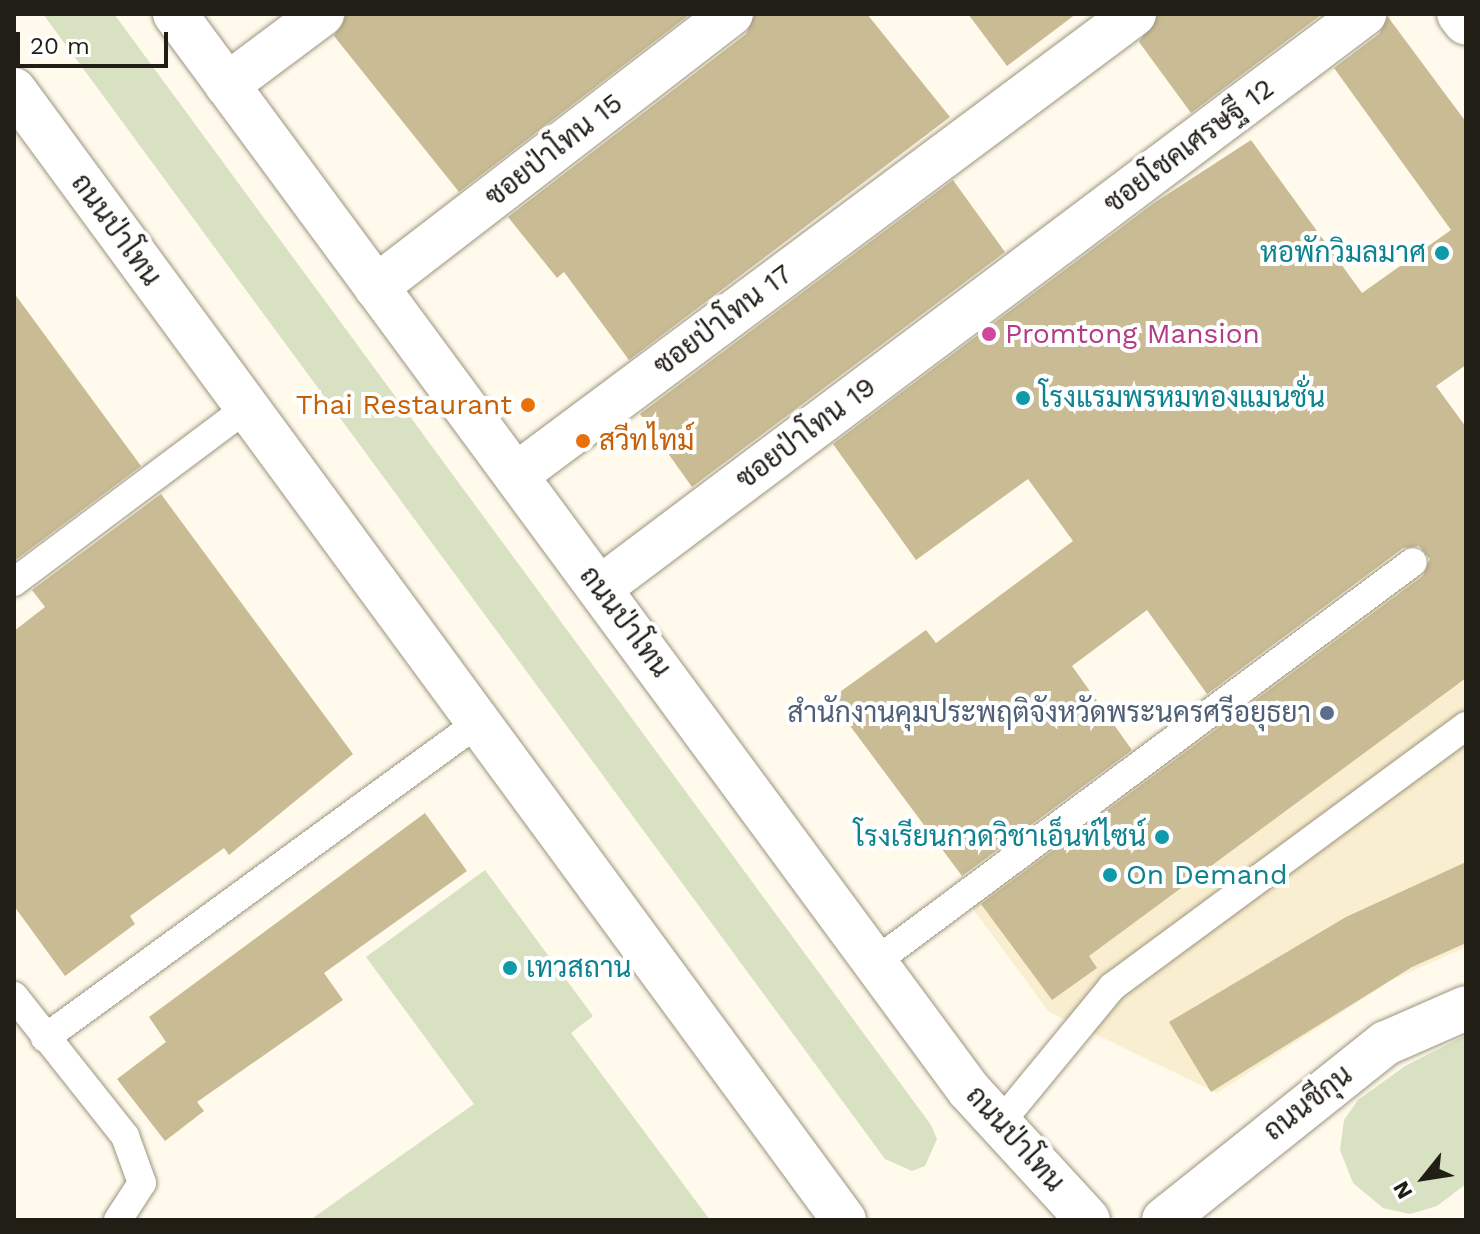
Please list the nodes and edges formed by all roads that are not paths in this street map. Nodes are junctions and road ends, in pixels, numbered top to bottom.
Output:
1 (175, 14) edge
2 (322, 14) edge
3 (731, 14) edge
4 (1134, 14) edge
5 (1364, 14) edge
6 (1459, 14) edge
7 (1466, 23) edge
8 (227, 85) junction
9 (14, 90) edge
10 (1013, 278) joint
11 (376, 287) junction
12 (247, 408) junction
13 (516, 475) junction
14 (1413, 562) dead end
15 (14, 582) edge
16 (600, 588) junction
17 (479, 722) junction
18 (1466, 726) edge
19 (875, 962) junction
20 (14, 996) edge
21 (1466, 1008) edge
22 (45, 1038) junction
23 (1000, 1123) junction
24 (118, 1220) edge
25 (844, 1220) edge
26 (1088, 1220) edge
27 (1164, 1220) edge

1 - 8 street, ถนนป่าโทน
2 - 8 street
3 - 11 street, ซอยป่าโทน 15
4 - 13 street, ซอยป่าโทน 17
5 - 10 street, ซอยโชคเศรษฐี 12
6 - 7 street
8 - 11 street, ถนนป่าโทน
9 - 12 street, ถนนป่าโทน
10 - 16 street, ซอยป่าโทน 19
11 - 13 street, ถนนป่าโทน
12 - 15 lane
12 - 17 street, ถนนป่าโทน
13 - 16 street, ถนนป่าโทน
14 - 19 lane
16 - 19 street, ถนนป่าโทน
17 - 22 lane
17 - 25 street, ถนนป่าโทน
18 - 23 lane
19 - 23 street, ถนนป่าโทน
20 - 22 lane
21 - 27 street, ถนนชีกุน
22 - 24 lane
23 - 26 street, ถนนป่าโทน

